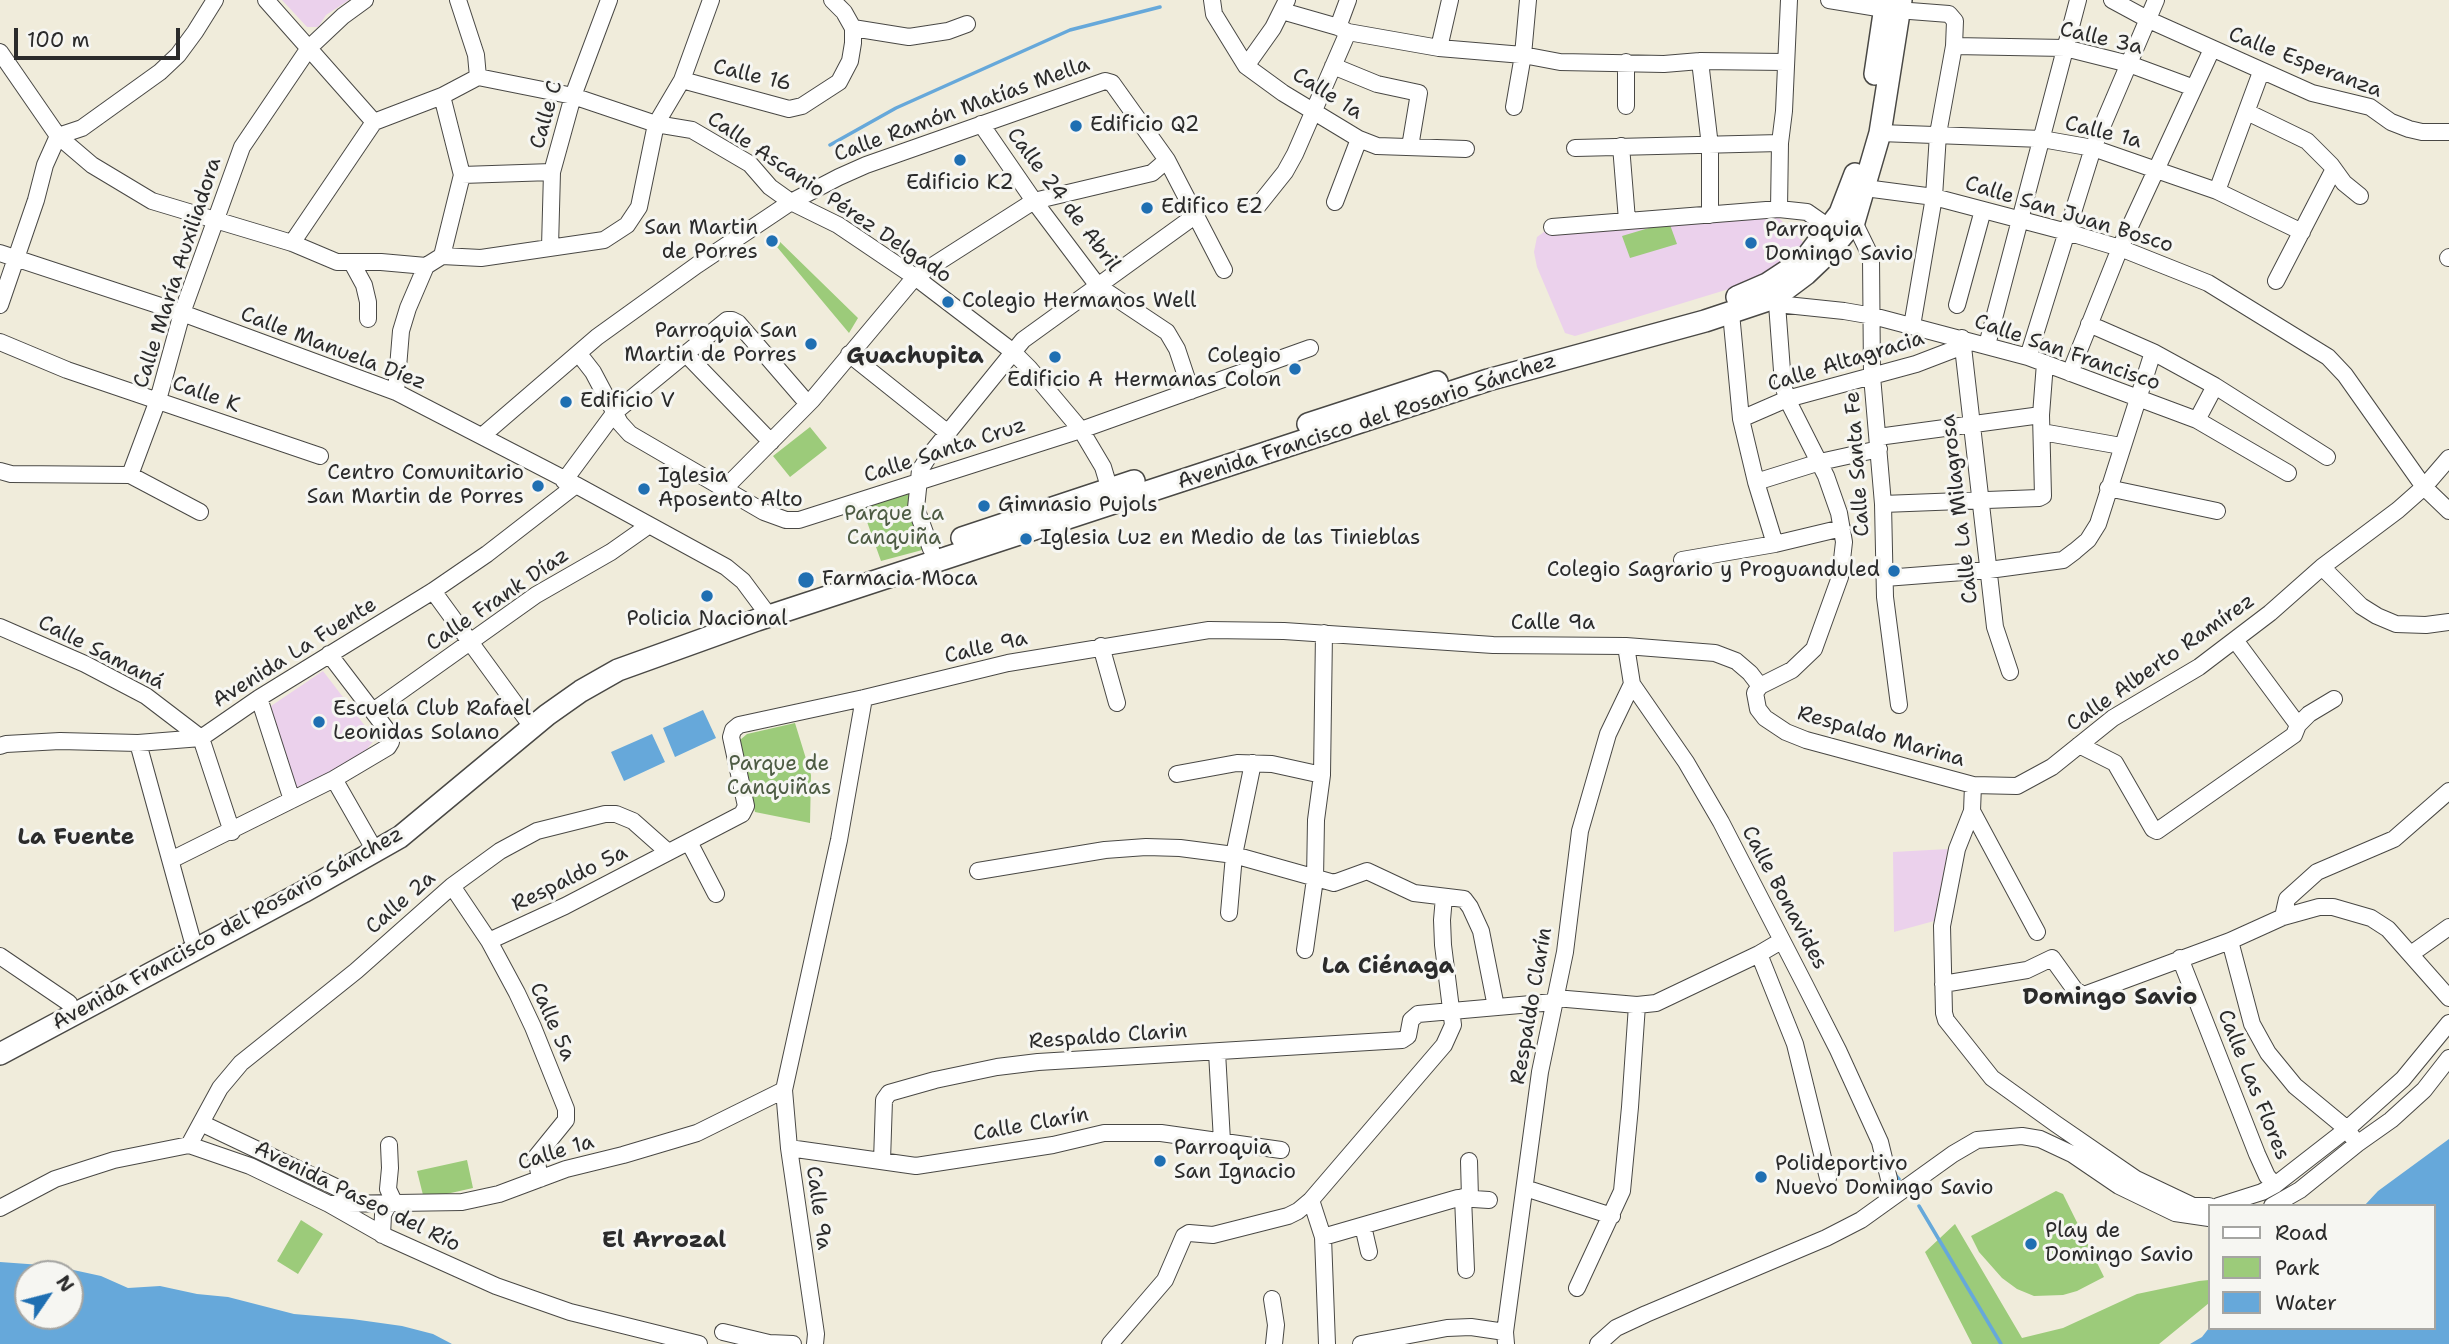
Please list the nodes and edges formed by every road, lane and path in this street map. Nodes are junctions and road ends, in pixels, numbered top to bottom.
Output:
1 (215, 0) edge
2 (266, 0) edge
3 (365, 0) edge
4 (458, 0) edge
5 (609, 0) edge
6 (711, 0) edge
7 (832, 0) edge
8 (1212, 0) edge
9 (1348, 0) edge
10 (1450, 0) edge
11 (1528, 0) edge
12 (1788, 0) edge
13 (1829, 0) edge
14 (2078, 0) edge
15 (2112, 0) edge
16 (2156, 0) edge
17 (1285, 5) edge
18 (1893, 5) edge
19 (2149, 20) junction
20 (967, 24) dead end
21 (853, 28) junction
22 (1343, 29) junction
23 (1954, 46) junction
24 (309, 48) junction
25 (1439, 48) junction
26 (2065, 48) junction
27 (2212, 49) junction
28 (0, 52) edge
29 (1522, 55) junction
30 (1700, 61) junction
31 (1626, 62) junction
32 (1785, 62) junction
33 (2129, 64) junction
34 (1246, 66) junction
35 (1333, 66) junction
36 (2261, 72) junction
37 (478, 77) junction
38 (682, 80) junction
39 (2193, 88) junction
40 (442, 96) junction
41 (573, 96) junction
42 (1626, 106) dead end
43 (1514, 107) dead end
44 (1313, 110) junction
45 (2247, 112) junction
46 (374, 122) junction
47 (656, 124) junction
48 (981, 124) junction
49 (2449, 132) edge
50 (1880, 133) junction
51 (1938, 134) junction
52 (58, 136) junction
53 (1359, 139) junction
54 (2042, 139) junction
55 (1780, 143) junction
56 (1621, 146) junction
57 (1710, 146) junction
58 (1410, 147) junction
59 (1575, 148) dead end
60 (2092, 148) junction
61 (1466, 149) dead end
62 (1167, 160) junction
63 (2156, 168) junction
64 (2334, 169) junction
65 (552, 172) junction
66 (462, 175) junction
67 (1865, 188) junction
68 (2217, 191) junction
69 (2360, 196) dead end
70 (1934, 197) junction
71 (1034, 201) junction
72 (792, 202) junction
73 (1335, 202) dead end
74 (1257, 206) dead end
75 (1779, 209) junction
76 (1983, 210) junction
77 (1196, 215) junction
78 (1710, 215) junction
79 (2019, 219) junction
80 (1627, 220) junction
81 (216, 221) junction
82 (1854, 222) junction
83 (1552, 227) dead end
84 (1830, 228) junction
85 (2067, 232) junction
86 (2302, 232) junction
87 (292, 243) junction
88 (550, 247) junction
89 (2120, 247) junction
90 (0, 253) edge
91 (442, 256) junction
92 (16, 259) junction
93 (352, 263) junction
94 (426, 266) junction
95 (1224, 270) dead end
96 (915, 277) junction
97 (2276, 281) dead end
98 (1098, 286) junction
99 (1773, 295) junction
100 (0, 305) edge
101 (1957, 305) dead end
102 (182, 313) junction
103 (1731, 313) junction
104 (1873, 316) junction
105 (368, 319) dead end
106 (2089, 324) junction
107 (1912, 326) junction
108 (0, 342) edge
109 (1962, 342) junction
110 (1987, 345) junction
111 (1310, 348) dead end
112 (1012, 351) junction
113 (1573, 351) junction
114 (2152, 352) junction
115 (579, 354) junction
116 (686, 354) junction
117 (849, 354) junction
118 (2028, 357) junction
119 (2045, 363) junction
120 (2070, 373) junction
121 (1872, 376) junction
122 (2215, 386) junction
123 (1191, 391) junction
124 (396, 392) junction
125 (1787, 399) junction
126 (2137, 399) junction
127 (158, 400) junction
128 (808, 404) junction
129 (615, 412) junction
130 (2041, 415) junction
131 (1741, 419) junction
132 (2197, 420) junction
133 (1971, 423) junction
134 (1081, 430) junction
135 (2042, 432) junction
136 (948, 433) junction
137 (482, 436) junction
138 (771, 442) junction
139 (1879, 443) junction
140 (2121, 446) junction
141 (320, 456) dead end
142 (2327, 457) dead end
143 (2449, 458) edge
144 (1820, 462) junction
145 (0, 471) edge
146 (2288, 473) dead end
147 (130, 475) junction
148 (918, 481) junction
149 (1756, 482) junction
150 (570, 483) junction
151 (2424, 486) junction
152 (2108, 488) junction
153 (723, 490) junction
154 (1111, 496) junction
155 (1980, 500) junction
156 (1883, 504) junction
157 (2217, 511) dead end
158 (2449, 511) edge
159 (200, 512) dead end
160 (648, 526) junction
161 (1842, 528) junction
162 (1776, 544) junction
163 (931, 549) junction
164 (1682, 559) dead end
165 (2322, 568) junction
166 (1989, 570) junction
167 (1885, 578) junction
168 (433, 592) junction
169 (765, 610) junction
170 (2449, 622) edge
171 (0, 627) edge
172 (1324, 633) junction
173 (2235, 640) junction
174 (471, 642) junction
175 (1101, 646) junction
176 (1626, 646) junction
177 (328, 654) junction
178 (2010, 672) dead end
179 (1632, 684) junction
180 (1760, 686) junction
181 (259, 698) junction
182 (864, 698) junction
183 (2334, 699) dead end
184 (1117, 703) dead end
185 (1899, 705) dead end
186 (373, 711) junction
187 (527, 720) junction
188 (2298, 725) junction
189 (201, 738) junction
190 (138, 743) junction
191 (2079, 746) junction
192 (0, 747) edge
193 (1253, 763) junction
194 (1177, 774) dead end
195 (1322, 775) junction
196 (334, 779) junction
197 (1973, 785) junction
198 (2449, 791) edge
199 (292, 800) junction
200 (1972, 811) junction
201 (232, 832) junction
202 (370, 842) junction
203 (689, 842) junction
204 (668, 852) junction
205 (1234, 855) junction
206 (171, 860) junction
207 (978, 872) dead end
208 (1315, 879) junction
209 (452, 886) junction
210 (716, 894) dead end
211 (1444, 897) junction
212 (1230, 913) dead end
213 (2283, 917) junction
214 (2449, 927) edge
215 (2036, 932) dead end
216 (192, 939) junction
217 (489, 941) junction
218 (1781, 941) junction
219 (2230, 941) junction
220 (1306, 950) dead end
221 (1759, 954) junction
222 (2410, 954) junction
223 (0, 956) edge
224 (2180, 958) junction
225 (1943, 984) junction
226 (2449, 998) edge
227 (1555, 1000) junction
228 (69, 1003) junction
229 (1637, 1005) junction
230 (1496, 1007) junction
231 (1452, 1012) junction
232 (2449, 1023) edge
233 (0, 1039) edge
234 (1217, 1052) junction
235 (0, 1054) edge
236 (2449, 1058) edge
237 (784, 1090) junction
238 (201, 1123) junction
239 (2347, 1129) junction
240 (1222, 1141) junction
241 (2357, 1144) junction
242 (189, 1145) junction
243 (388, 1145) dead end
244 (789, 1148) junction
245 (1280, 1150) dead end
246 (881, 1161) junction
247 (1469, 1161) dead end
248 (1828, 1178) dead end
249 (540, 1179) junction
250 (1889, 1179) dead end
251 (2275, 1185) junction
252 (1525, 1188) junction
253 (342, 1190) dead end
254 (1467, 1197) junction
255 (1311, 1200) junction
256 (1489, 1200) dead end
257 (394, 1202) junction
258 (329, 1204) junction
259 (2224, 1204) edge
260 (2276, 1204) edge
261 (2208, 1206) edge
262 (0, 1208) edge
263 (1612, 1216) junction
264 (2208, 1218) edge
265 (1363, 1226) junction
266 (382, 1235) junction
267 (1323, 1237) junction
268 (1369, 1252) dead end
269 (1466, 1270) dead end
270 (1577, 1287) dead end
271 (1272, 1299) dead end
272 (723, 1332) dead end
273 (1506, 1338) edge
274 (699, 1344) edge
275 (793, 1344) edge
276 (816, 1344) edge
277 (1111, 1344) edge
278 (1274, 1344) edge
279 (1327, 1344) edge
280 (1361, 1344) edge
281 (1598, 1344) edge

1 - 52 street
2 - 24 street
3 - 24 street, Calle María Auxiliadora
4 - 37 street
5 - 41 street, Calle C
6 - 38 street
7 - 21 street
8 - 34 street, Calle 1a
9 - 22 street
10 - 25 street
11 - 29 street
12 - 32 street
13 - 18 street
14 - 26 street
15 - 19 street, Calle Esperanza
16 - 19 street
17 - 22 street
17 - 34 street
18 - 23 street
18 - 50 main road, Avenida Francisco del Rosario Sánchez
18 - 84 main road, Avenida Francisco del Rosario Sánchez
19 - 27 street, Calle Esperanza
19 - 33 street
20 - 21 street
21 - 38 street, Calle 16
22 - 25 street
22 - 35 street
23 - 26 street, Calle 3a
23 - 51 street
24 - 46 street
24 - 81 street, Calle María Auxiliadora
25 - 29 street
26 - 33 street, Calle 3a
26 - 54 street
27 - 36 street, Calle Esperanza
27 - 39 street
28 - 52 street
29 - 31 street
29 - 43 street
30 - 31 street
30 - 32 street
30 - 57 street
31 - 42 street
32 - 55 street
33 - 39 street, Calle 3a
33 - 60 street
34 - 44 street, Calle 1a
35 - 44 street
35 - 58 street
36 - 45 street
36 - 49 street, Calle Esperanza
37 - 40 street
37 - 41 street, Calle Ascanio Pérez Delgado
38 - 47 street
39 - 63 street
40 - 46 street
40 - 66 street
41 - 47 street, Calle Ascanio Pérez Delgado
41 - 65 street, Calle C
44 - 53 street, Calle 1a
44 - 74 street
45 - 64 street
45 - 68 street
46 - 87 street
47 - 72 street, Calle Ascanio Pérez Delgado
47 - 88 street
48 - 62 street, Calle Ramón Matías Mella
48 - 71 street, Calle 24 de Abril
48 - 72 street, Calle Ramón Matías Mella
50 - 51 street, Calle 1a
50 - 67 main road, Avenida Francisco del Rosario Sánchez
51 - 54 street, Calle 1a
51 - 70 street
52 - 81 street
52 - 92 street
53 - 58 street, Calle 1a
53 - 73 street
54 - 60 street, Calle 1a
54 - 79 street
55 - 57 street
55 - 75 street
56 - 57 street
56 - 59 street
56 - 80 street
57 - 78 street
58 - 61 street, Calle 1a
60 - 63 street, Calle 1a
60 - 85 street
62 - 71 street
62 - 77 street, Calle Ramón Matías Mella
63 - 68 street, Calle 1a
63 - 89 street
64 - 69 street
64 - 86 street
65 - 66 street
65 - 88 street, Calle C
66 - 91 street
67 - 70 street, Calle San Juan Bosco
67 - 82 main road, Avenida Francisco del Rosario Sánchez
68 - 86 street, Calle 1a
70 - 76 street, Calle San Juan Bosco
70 - 107 street
71 - 96 street
71 - 98 street, Calle 24 de Abril
72 - 96 street, Calle Ascanio Pérez Delgado
72 - 115 street, Calle Ramón Matías Mella
75 - 78 street
75 - 84 street
76 - 79 street, Calle San Juan Bosco
76 - 101 street
77 - 95 street, Calle Ramón Matías Mella
77 - 98 street
78 - 80 street
79 - 85 street, Calle San Juan Bosco
79 - 110 street
80 - 83 street
81 - 87 street
81 - 102 street, Calle María Auxiliadora
82 - 99 main road, Avenida Francisco del Rosario Sánchez
82 - 104 street, Calle Santa Fe
84 - 99 main road, Avenida Francisco del Rosario Sánchez
85 - 89 street, Calle San Juan Bosco
85 - 118 street
86 - 97 street
87 - 93 street
88 - 91 street
89 - 106 street
89 - 151 street, Calle San Juan Bosco
90 - 92 street, Calle Manuela Díez
91 - 94 street
92 - 100 street
92 - 102 street, Calle Manuela Díez
93 - 94 street
93 - 105 street
94 - 124 street
96 - 112 street, Calle Ascanio Pérez Delgado
96 - 117 street
98 - 112 street
98 - 123 street, Calle 24 de Abril
99 - 103 main road, Avenida Francisco del Rosario Sánchez
99 - 104 street, Calle San Francisco
99 - 113 main road, Avenida Francisco del Rosario Sánchez
99 - 125 street
102 - 124 street, Calle Manuela Díez
102 - 127 street, Calle María Auxiliadora
103 - 113 main road, Avenida Francisco del Rosario Sánchez
103 - 131 street
104 - 107 street, Calle San Francisco
104 - 121 street, Calle Santa Fe
106 - 114 street
106 - 120 street
107 - 109 street, Calle San Francisco
108 - 127 street, Calle K
109 - 110 street, Calle San Francisco
109 - 121 street, Calle Altagracia
109 - 133 street, Calle La Milagrosa
110 - 118 street, Calle San Francisco
111 - 123 street, Calle Santa Cruz
112 - 134 street, Calle Ascanio Pérez Delgado
112 - 136 street
113 - 154 main road, Avenida Francisco del Rosario Sánchez
114 - 122 street
114 - 126 street
115 - 129 street, Calle Santa Cruz
115 - 137 street, Calle Ramón Matías Mella
116 - 128 street, Avenida La Fuente
116 - 129 street, Avenida La Fuente
116 - 138 street
117 - 128 street
117 - 136 street
118 - 119 street, Calle San Francisco
119 - 120 street, Calle San Francisco
119 - 130 street
120 - 126 street, Calle San Francisco
121 - 125 street, Calle Altagracia
121 - 139 street, Calle Santa Fe
122 - 132 street
122 - 142 street
123 - 134 street, Calle Santa Cruz
124 - 137 street, Calle Manuela Díez
125 - 131 street, Calle Altagracia
125 - 144 street
126 - 132 street, Calle San Francisco
126 - 140 street
127 - 141 street, Calle K
127 - 147 street, Calle María Auxiliadora
128 - 138 street
129 - 150 street, Avenida La Fuente
129 - 153 street, Calle Santa Cruz
130 - 133 street
130 - 135 street
131 - 149 street
132 - 146 street, Calle San Francisco
133 - 139 street
133 - 155 street, Calle La Milagrosa
134 - 148 street, Calle Santa Cruz
134 - 154 street, Calle Ascanio Pérez Delgado
135 - 140 street
135 - 155 street
136 - 148 street
137 - 150 street, Calle Manuela Díez
138 - 153 street
139 - 144 street
139 - 156 street, Calle Santa Fe
140 - 152 street
143 - 151 street, Calle Alberto Ramírez
144 - 149 street
144 - 161 street
145 - 147 street
147 - 159 street
148 - 153 street, Calle Santa Cruz
148 - 163 street
149 - 162 street
150 - 160 street, Calle Manuela Díez
150 - 168 street, Avenida La Fuente
151 - 158 street, Calle San Juan Bosco
151 - 165 street, Calle Alberto Ramírez
152 - 157 street
152 - 166 street
154 - 163 main road, Avenida Francisco del Rosario Sánchez
154 - 169 main road, Avenida Francisco del Rosario Sánchez
155 - 156 street
155 - 166 street, Calle La Milagrosa
156 - 167 street, Calle Santa Fe
160 - 169 street, Calle Manuela Díez
160 - 174 street, Calle Frank Díaz
161 - 162 street
161 - 180 street
162 - 164 street
163 - 169 main road, Avenida Francisco del Rosario Sánchez
165 - 170 street
165 - 173 street, Calle Alberto Ramírez
166 - 167 street
166 - 178 street, Calle La Milagrosa
167 - 185 street, Calle Santa Fe
168 - 174 street
168 - 177 street, Avenida La Fuente
169 - 187 main road, Avenida Francisco del Rosario Sánchez
169 - 235 main road, Avenida Francisco del Rosario Sánchez
171 - 189 street, Calle Samaná
172 - 175 street, Calle 9a
172 - 176 street, Calle 9a
172 - 195 street
173 - 188 street
173 - 191 street, Calle Alberto Ramírez
174 - 186 street, Calle Frank Díaz
174 - 187 street
175 - 182 street, Calle 9a
175 - 184 street
176 - 179 street, Calle Bonavides
176 - 180 street, Calle 9a
177 - 181 street, Avenida La Fuente
177 - 186 street
179 - 218 street, Calle Bonavides
179 - 227 street, Respaldo Clarín
180 - 197 street, Respaldo Marina
181 - 189 street, Avenida La Fuente
181 - 199 street
182 - 203 street, Respaldo 5a
182 - 237 street, Calle 9a
183 - 188 street
186 - 196 street
187 - 202 main road, Avenida Francisco del Rosario Sánchez
188 - 191 street
189 - 190 street, Avenida La Fuente
189 - 201 street
190 - 192 street, Avenida La Fuente
190 - 206 street
191 - 197 street, Calle Alberto Ramírez
193 - 194 street
193 - 195 street
193 - 205 street
195 - 208 street
196 - 199 street
196 - 202 street
197 - 200 street
198 - 213 street
199 - 201 street
200 - 215 street
200 - 225 street
201 - 206 street
202 - 216 main road, Avenida Francisco del Rosario Sánchez
203 - 204 street, Respaldo 5a
203 - 210 street
204 - 209 street, Calle 2a
204 - 217 street, Respaldo 5a
205 - 207 street
205 - 208 street
205 - 212 street
206 - 216 street
208 - 211 street
208 - 220 street
209 - 217 street, Calle 5a
209 - 238 street, Calle 2a
211 - 230 street
211 - 231 street
213 - 219 street
213 - 222 street
214 - 222 street
216 - 228 main road, Avenida Francisco del Rosario Sánchez
217 - 249 street, Calle 5a
218 - 221 street
218 - 250 street, Calle Bonavides
219 - 224 street
219 - 239 street
221 - 229 street
221 - 248 street
222 - 226 street
223 - 228 street
224 - 225 street
224 - 251 street, Calle Las Flores
225 - 261 street
227 - 229 street
227 - 230 street
227 - 252 street, Respaldo Clarín
228 - 233 main road, Avenida Francisco del Rosario Sánchez
229 - 263 street
230 - 231 street
231 - 234 street, Respaldo Clarin
231 - 255 street
232 - 239 street
234 - 240 street
234 - 246 street, Respaldo Clarin
236 - 241 street
237 - 244 street, Calle 9a
237 - 249 street, Calle 1a
238 - 242 street, Calle 2a
238 - 253 street
239 - 241 street
239 - 251 street
240 - 245 street, Calle Clarín
240 - 246 street, Calle Clarín
241 - 260 street
242 - 258 street, Avenida Paseo del Río
242 - 262 street
243 - 257 street
244 - 246 street, Calle Clarín
244 - 276 street, Calle 9a
247 - 254 street
249 - 257 street, Calle 1a
251 - 259 street
252 - 263 street
252 - 273 street, Respaldo Clarín
254 - 256 street
254 - 265 street
254 - 269 street
255 - 267 street
255 - 277 street
257 - 258 street, Calle 1a
257 - 266 street
258 - 266 street, Avenida Paseo del Río
263 - 270 street
264 - 281 street
265 - 267 street
265 - 268 street
266 - 274 street, Avenida Paseo del Río
267 - 279 street
271 - 278 street
272 - 275 street
273 - 280 street

